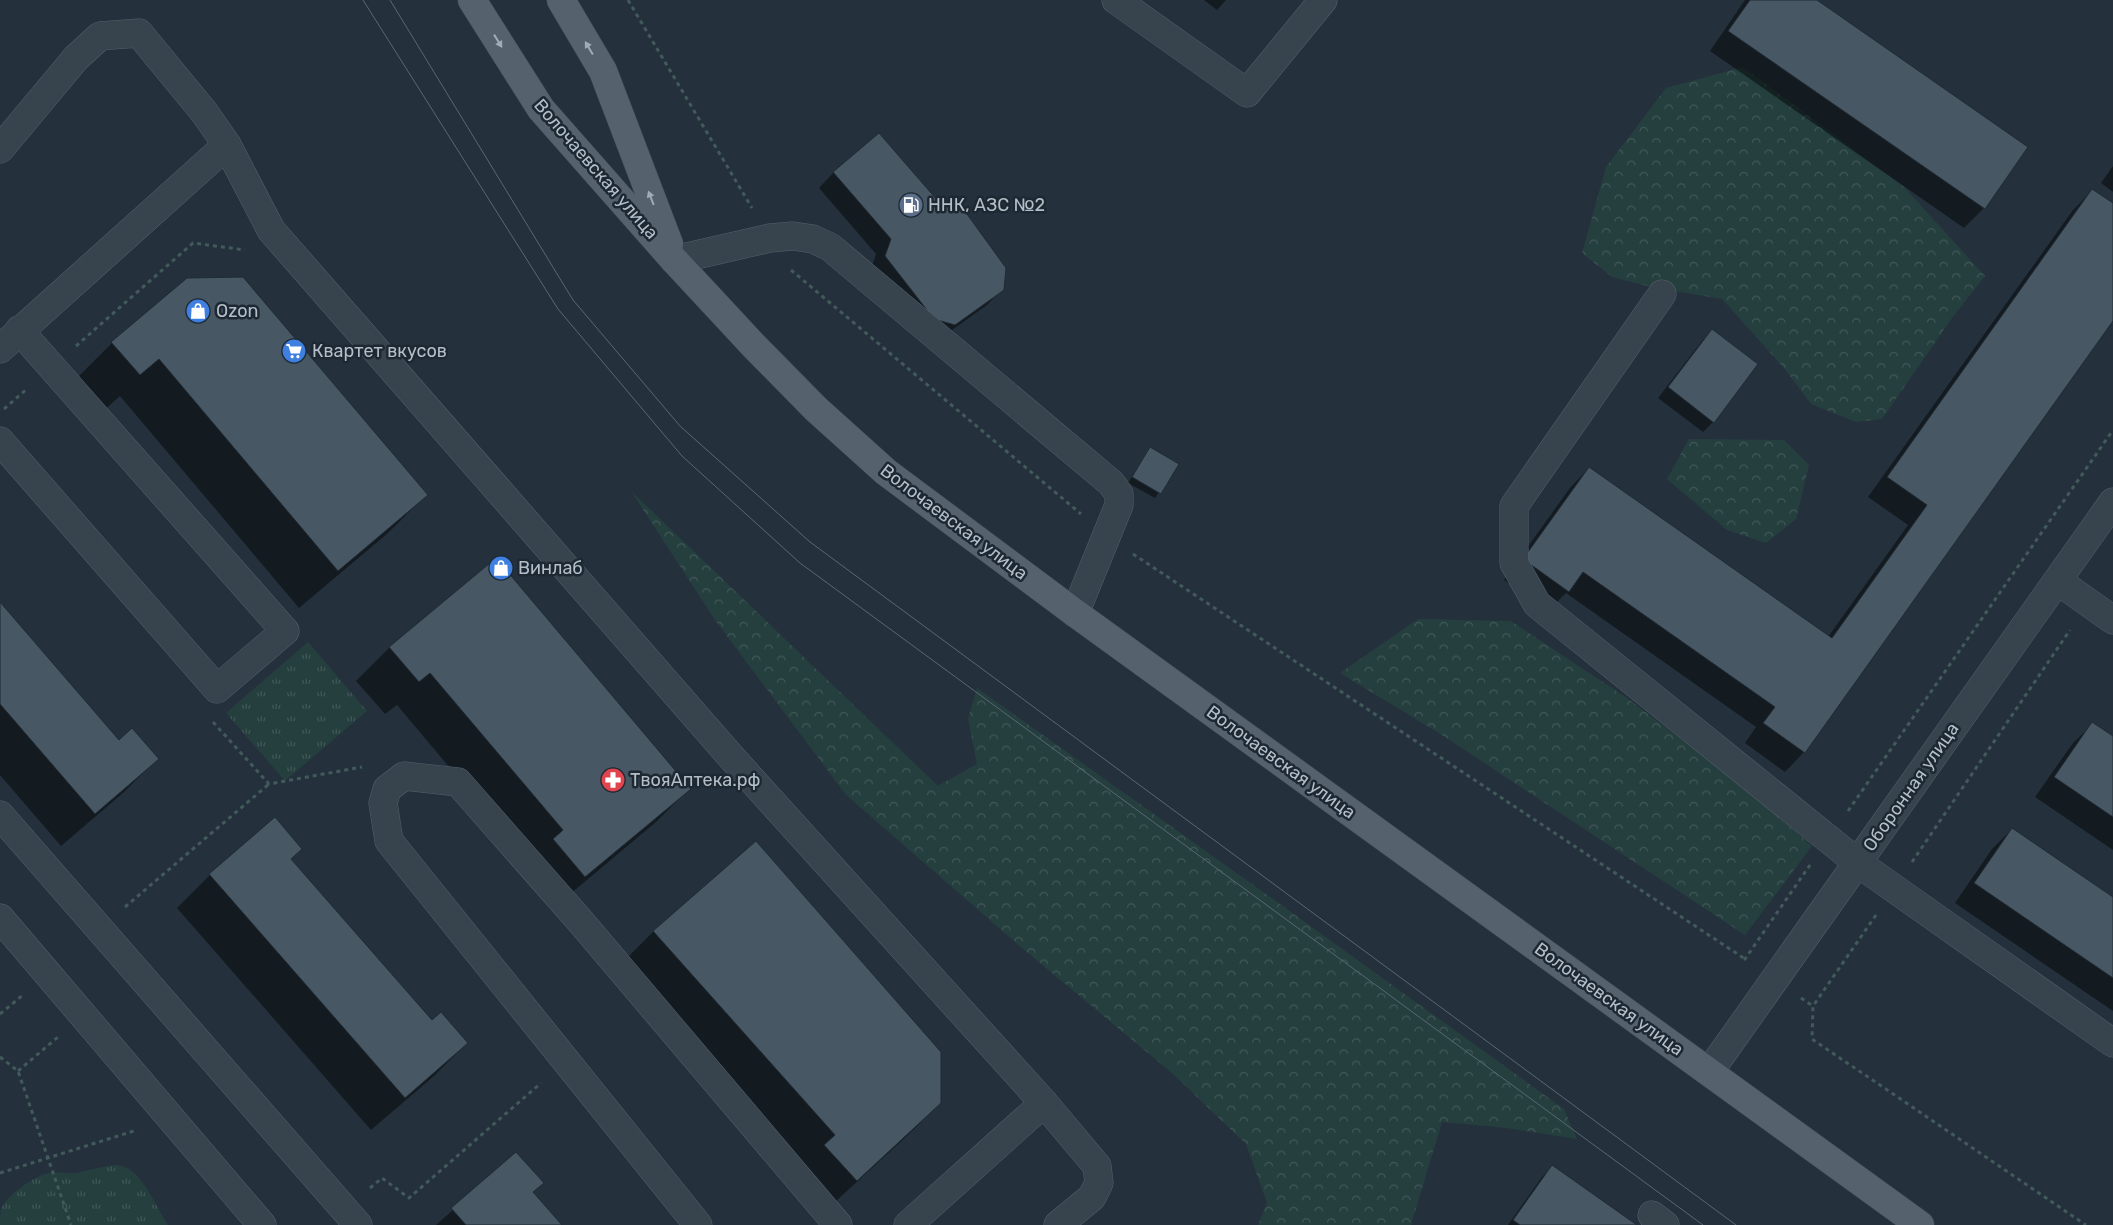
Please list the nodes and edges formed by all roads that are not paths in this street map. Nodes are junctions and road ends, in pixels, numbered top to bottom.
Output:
1 (472, 0) edge
2 (560, 0) edge
3 (1116, 0) edge
4 (1323, 0) edge
5 (227, 145) junction
6 (0, 148) edge
7 (674, 260) junction
8 (1662, 294) dead end
9 (19, 330) junction
10 (0, 349) edge
11 (0, 441) edge
12 (2113, 502) edge
13 (2058, 580) junction
14 (1075, 613) junction
15 (2113, 620) edge
16 (0, 815) edge
17 (1858, 863) junction
18 (0, 918) edge
19 (2113, 1043) edge
20 (1709, 1072) junction
21 (1044, 1103) junction
22 (352, 1218) edge
23 (262, 1225) edge
24 (698, 1225) edge
25 (838, 1225) edge
26 (908, 1225) edge
27 (1058, 1225) edge
28 (1920, 1225) edge

1 -> 7 main road, Волочаевская улица
7 -> 2 main road, Волочаевская улица
3 - 4 street
5 - 6 street
5 - 9 street
5 - 21 street
7 - 14 main road, Волочаевская улица
7 - 14 street
8 - 17 street
9 - 10 street
9 - 11 street
12 - 13 street, Оборонная улица
13 - 15 street
13 - 17 street, Оборонная улица
14 - 20 main road, Волочаевская улица
16 - 22 street
17 - 19 street
17 - 20 street, Оборонная улица
18 - 23 street
20 - 28 main road, Волочаевская улица
21 - 26 street
21 - 27 street
24 - 25 street

